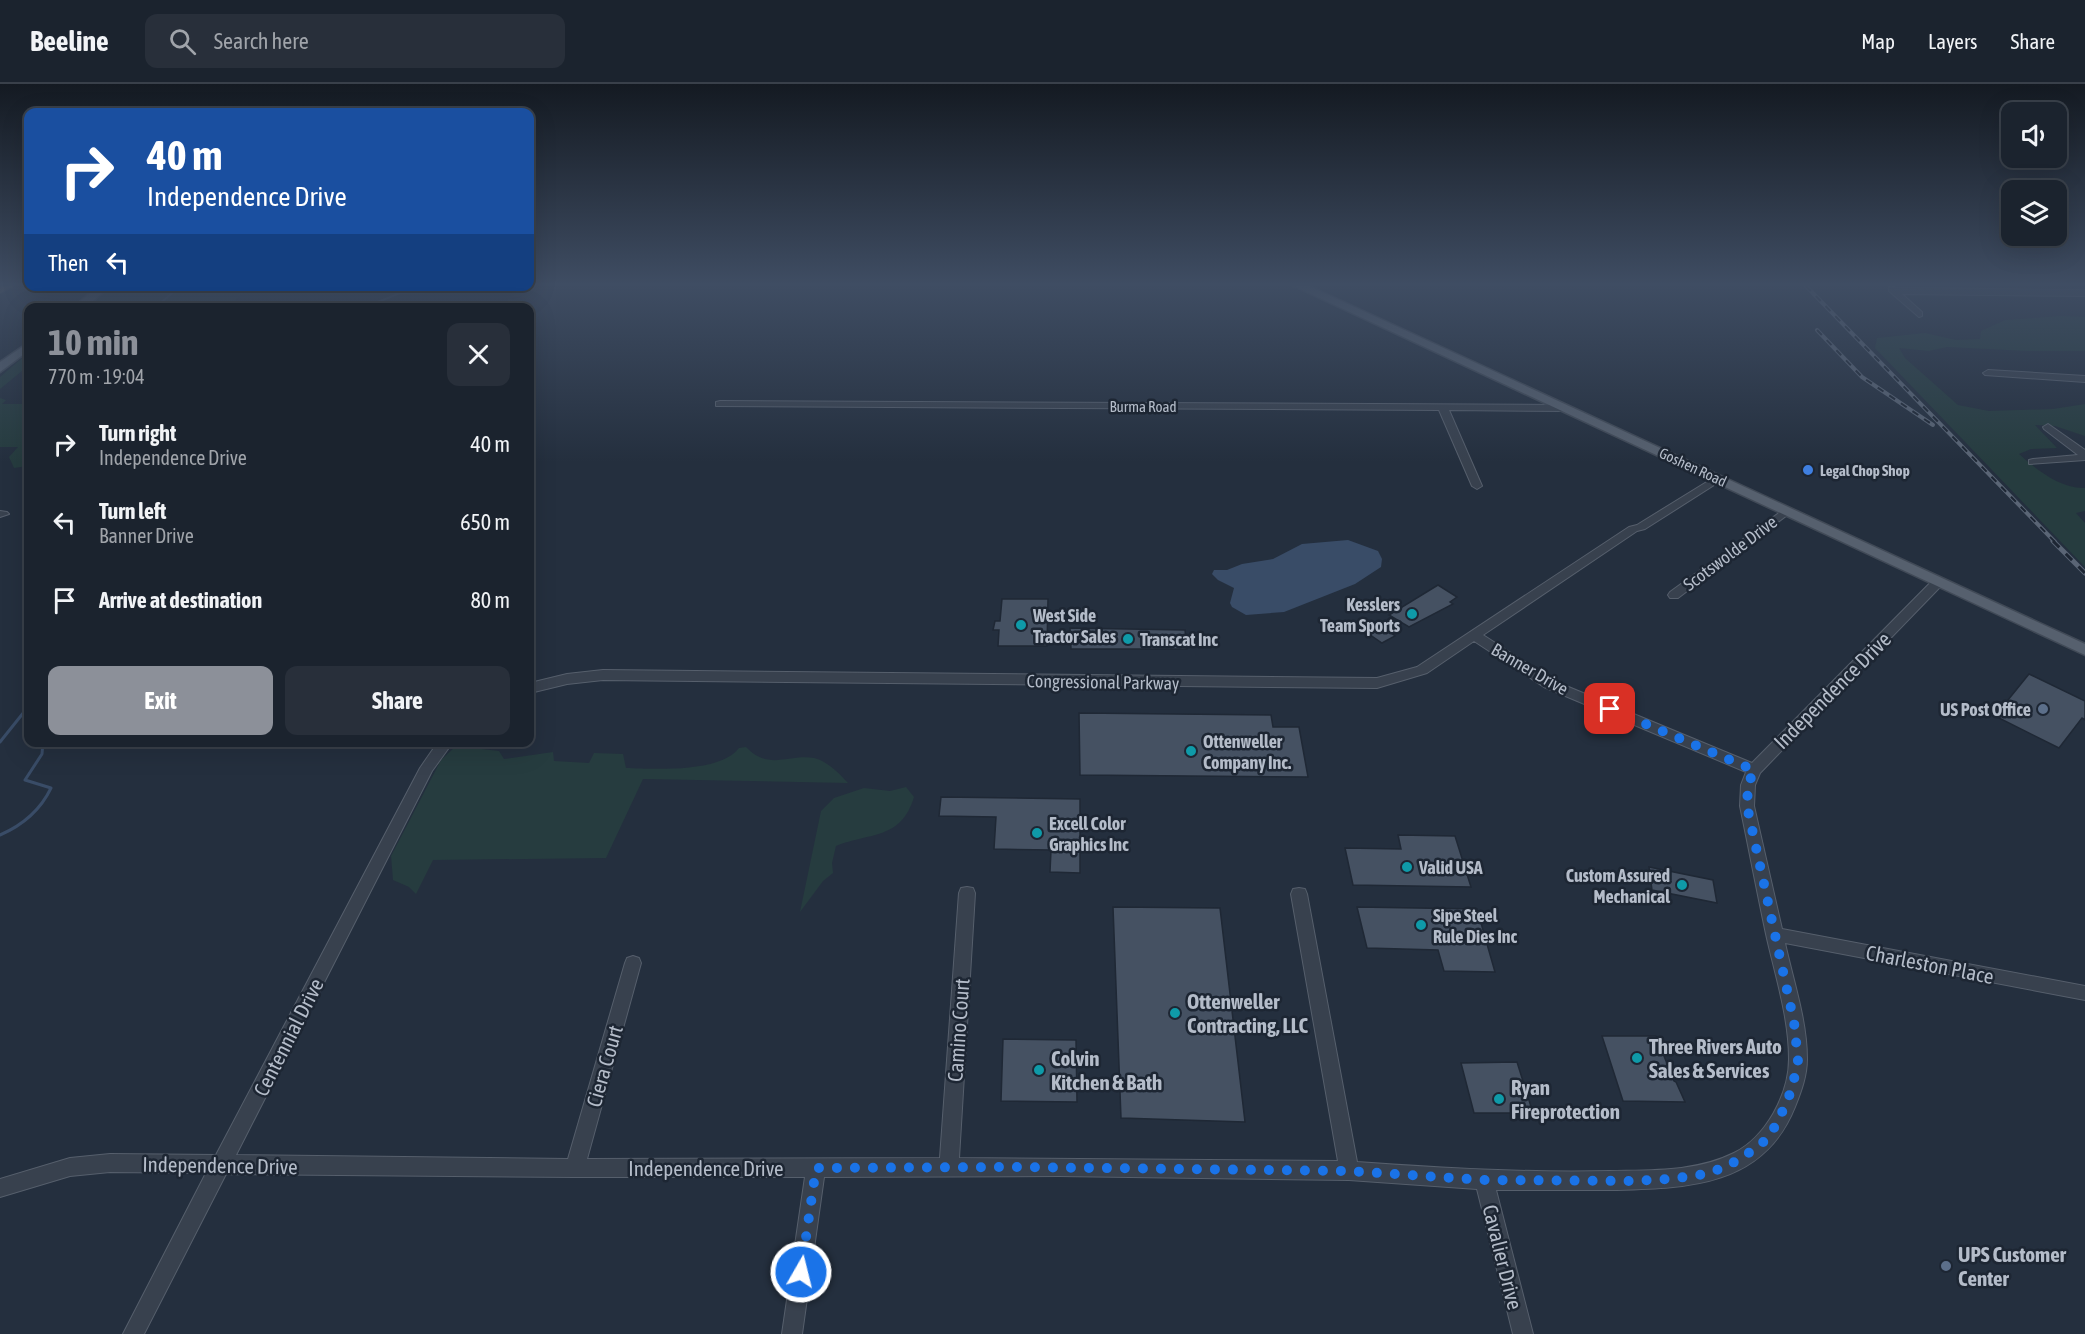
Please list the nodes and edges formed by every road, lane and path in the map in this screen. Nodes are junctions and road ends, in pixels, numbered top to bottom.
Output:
1 (1427, 344) edge
2 (24, 349) edge
3 (0, 368) edge
4 (1988, 373) dead end
5 (2085, 379) edge
6 (720, 404) dead end
7 (1443, 408) junction
8 (1567, 408) junction
9 (2048, 427) dead end
10 (2085, 456) edge
11 (2033, 462) dead end
12 (1714, 477) junction
13 (1478, 486) dead end
14 (1786, 511) junction
15 (1938, 582) junction
16 (1674, 594) dead end
17 (1473, 635) junction
18 (2085, 650) edge
19 (534, 687) edge
20 (442, 747) edge
21 (1754, 770) junction
22 (967, 893) dead end
23 (1299, 894) dead end
24 (1774, 934) junction
25 (633, 963) dead end
26 (2085, 993) edge
27 (221, 1166) junction
28 (949, 1167) junction
29 (575, 1168) junction
30 (816, 1168) junction
31 (1349, 1171) junction
32 (1484, 1180) junction
33 (0, 1188) edge
34 (133, 1334) edge
35 (792, 1334) edge
36 (1523, 1334) edge

1 - 8 main road, Goshen Road
2 - 3 main road
4 - 5 street
6 - 7 street, Burma Road
7 - 8 street, Burma Road
7 - 13 street
8 - 12 main road, Goshen Road
9 - 10 street
10 - 11 street
12 - 14 main road, Goshen Road
12 - 17 street, Congressional Parkway
14 - 15 main road, Goshen Road
14 - 16 street, Scotswolde Drive
15 - 18 main road, Goshen Road
15 - 21 street, Independence Drive
17 - 19 street, Congressional Parkway
17 - 21 street, Banner Drive
20 - 27 street, Centennial Drive
21 - 24 street, Independence Drive
22 - 28 street, Camino Court
23 - 31 street
24 - 26 street, Charleston Place
24 - 32 street, Independence Drive
25 - 29 street, Ciera Court
27 - 29 street, Independence Drive
27 - 33 street, Independence Drive
27 - 34 street, Centennial Drive
28 - 30 street, Independence Drive
28 - 31 street, Independence Drive
29 - 30 street, Independence Drive
30 - 35 street
31 - 32 street, Independence Drive
32 - 36 street, Cavalier Drive

